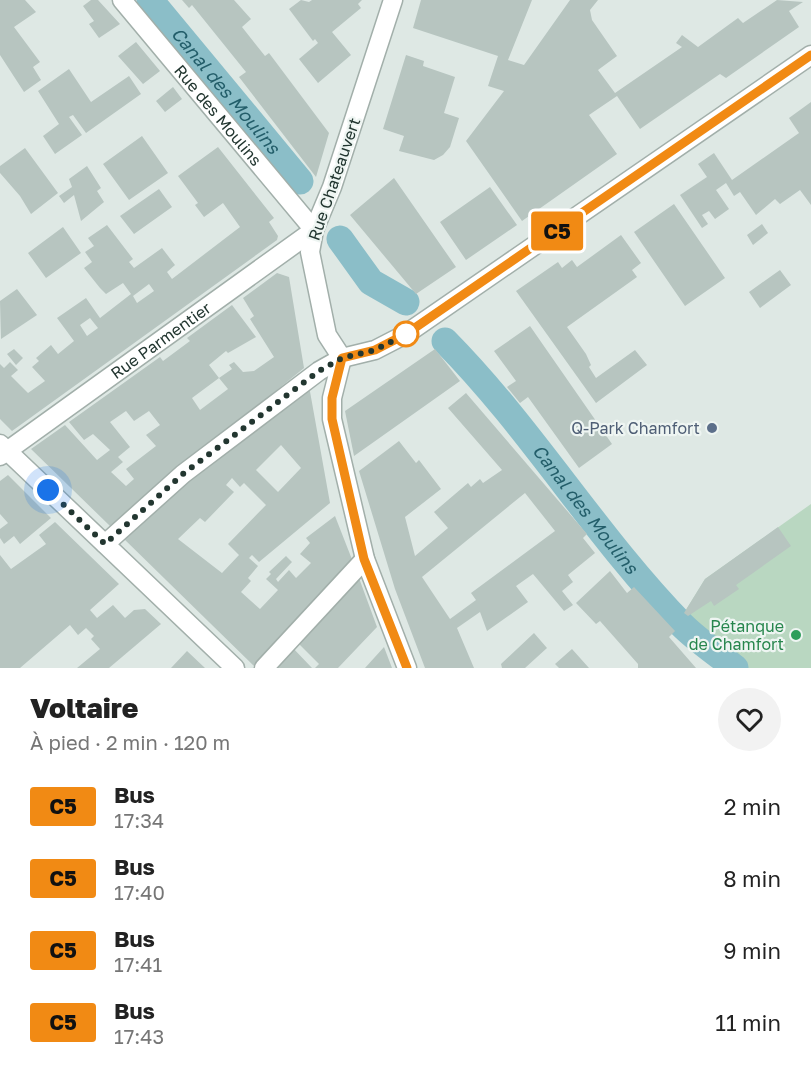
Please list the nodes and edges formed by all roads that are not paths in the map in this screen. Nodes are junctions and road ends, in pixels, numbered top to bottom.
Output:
1 (122, 0) edge
2 (393, 0) edge
3 (811, 55) edge
4 (314, 230) junction
5 (342, 358) junction
6 (2, 450) edge
7 (105, 544) junction
8 (364, 559) junction
9 (235, 668) edge
10 (264, 668) edge
11 (407, 668) edge

1 - 4 street, Rue des Moulins
2 - 4 street, Rue Chateauvert
3 - 5 street
4 - 5 street, Rue Chateauvert
4 - 6 street, Rue Parmentier
5 - 7 street
5 - 8 street
6 - 7 street
7 - 9 street
8 - 10 street
8 - 11 street

